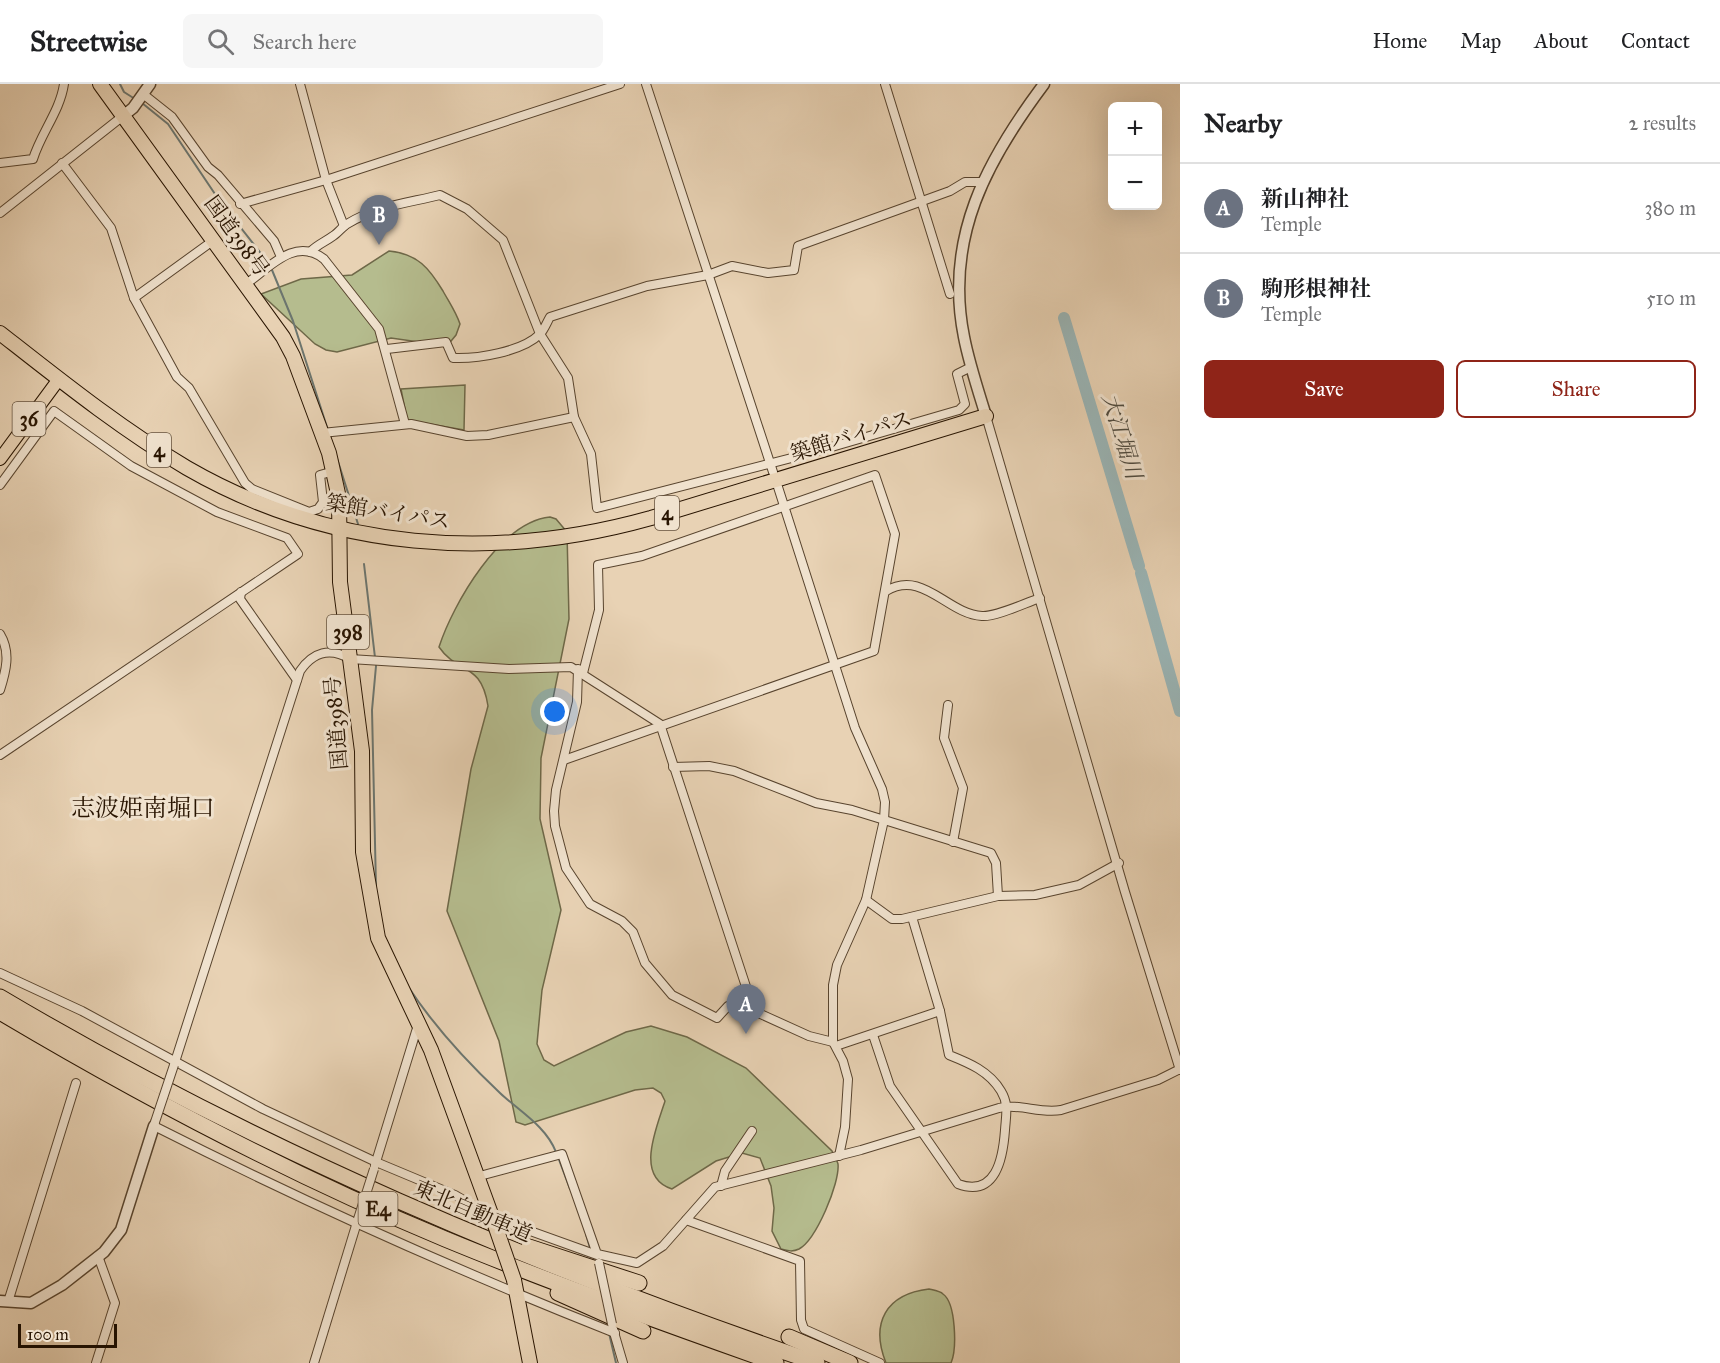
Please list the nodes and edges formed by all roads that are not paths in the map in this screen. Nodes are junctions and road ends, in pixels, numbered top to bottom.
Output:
1 (64, 84) edge
2 (100, 84) edge
3 (300, 84) edge
4 (620, 84) edge
5 (646, 84) edge
6 (885, 84) edge
7 (1044, 84) edge
8 (145, 90) edge
9 (128, 112) junction
10 (0, 163) edge
11 (62, 163) junction
12 (326, 180) junction
13 (981, 182) junction
14 (922, 200) junction
15 (240, 204) junction
16 (0, 213) edge
17 (344, 226) junction
18 (214, 240) junction
19 (310, 252) junction
20 (281, 257) junction
21 (708, 275) junction
22 (246, 284) junction
23 (950, 294) dead end
24 (134, 298) junction
25 (0, 333) edge
26 (540, 334) junction
27 (387, 349) junction
28 (971, 367) junction
29 (59, 379) junction
30 (986, 416) junction
31 (574, 417) junction
32 (405, 424) junction
33 (329, 432) junction
34 (0, 459) edge
35 (770, 462) junction
36 (334, 471) junction
37 (773, 472) dead end
38 (0, 485) edge
39 (778, 487) dead end
40 (785, 506) junction
41 (339, 528) junction
42 (886, 591) junction
43 (241, 592) junction
44 (1040, 598) junction
45 (0, 634) edge
46 (350, 659) junction
47 (836, 664) junction
48 (580, 671) junction
49 (297, 680) junction
50 (0, 690) edge
51 (948, 705) dead end
52 (660, 724) junction
53 (0, 755) edge
54 (564, 760) junction
55 (673, 766) junction
56 (884, 820) junction
57 (953, 842) junction
58 (1119, 863) junction
59 (998, 896) junction
60 (866, 900) junction
61 (912, 917) junction
62 (0, 973) edge
63 (0, 997) edge
64 (754, 1011) junction
65 (940, 1011) junction
66 (0, 1012) edge
67 (418, 1025) junction
68 (873, 1035) junction
69 (834, 1044) junction
70 (174, 1063) junction
71 (1180, 1070) edge
72 (76, 1083) dead end
73 (1008, 1106) junction
74 (155, 1124) junction
75 (752, 1131) dead end
76 (921, 1132) junction
77 (839, 1156) junction
78 (375, 1165) junction
79 (476, 1177) junction
80 (721, 1186) junction
81 (432, 1217) junction
82 (686, 1220) junction
83 (358, 1221) junction
84 (495, 1221) junction
85 (442, 1238) junction
86 (592, 1252) junction
87 (98, 1256) junction
88 (639, 1283) dead end
89 (516, 1286) junction
90 (4, 1302) edge
91 (613, 1328) junction
92 (643, 1330) dead end
93 (789, 1337) dead end
94 (861, 1361) edge
95 (96, 1363) edge
96 (314, 1363) edge
97 (530, 1363) edge
98 (623, 1363) edge
99 (776, 1363) edge
100 (817, 1363) edge
101 (880, 1363) edge

1 - 10 street
2 - 9 highway, 国道398号 / 398
3 - 12 street
4 - 12 street
5 - 21 street
6 - 14 street
7 - 13 street
8 - 9 street
8 - 15 street
9 - 11 street
9 - 18 highway, 国道398号 / 398
11 - 16 street
11 - 24 street
12 - 15 street
12 - 17 street
13 - 14 street
13 - 28 street
14 - 21 street
14 - 23 street
15 - 20 street
17 - 19 street
17 - 26 street
18 - 22 highway, 国道398号 / 398
18 - 24 street
19 - 20 street
19 - 27 street
20 - 22 street
21 - 26 street
21 - 35 street
22 - 33 highway, 国道398号 / 398
24 - 36 street
25 - 29 highway, 築館バイパス / 4
26 - 27 street
26 - 31 street
27 - 32 street
28 - 30 street
28 - 35 street
29 - 34 main road, 36
29 - 41 highway, 築館バイパス / 4
30 - 41 highway, 築館バイパス / 4
30 - 44 street
31 - 32 street
31 - 35 street
32 - 33 street
33 - 36 highway, 国道398号 / 398
35 - 37 street
36 - 41 highway, 国道398号 / 398
38 - 43 street
39 - 40 street
40 - 42 street
40 - 47 street
40 - 48 street
41 - 46 highway, 国道398号 / 398
42 - 44 street
42 - 47 street
43 - 49 street
43 - 53 street
44 - 58 street
45 - 50 street
46 - 48 street
46 - 49 street
46 - 67 highway, 国道398号 / 398
47 - 52 street
47 - 56 street
48 - 52 street
48 - 54 street
49 - 70 street
51 - 57 street
52 - 54 street
52 - 55 street
54 - 64 street
55 - 56 street
55 - 64 street
56 - 57 street
56 - 60 street
57 - 59 street
58 - 59 street
58 - 71 street
59 - 61 street
60 - 61 street
60 - 69 street
61 - 65 street
62 - 70 street
63 - 81 highway, 東北自動車道 / E4
64 - 69 street
65 - 68 street
65 - 73 street
66 - 85 highway, 東北自動車道 / E4
67 - 78 street
67 - 79 highway, 国道398号 / 398
68 - 69 street
68 - 76 street
69 - 77 street
70 - 74 street, bridge
70 - 78 street
71 - 73 street
72 - 90 street
73 - 76 street
73 - 76 street
74 - 83 street
74 - 87 street
75 - 80 street
76 - 77 street
77 - 80 street
78 - 83 street, bridge
78 - 84 street
79 - 84 highway, 国道398号 / 398
79 - 86 street
80 - 82 street
81 - 88 highway
81 - 100 highway, 東北自動車道 / E4
82 - 86 street
82 - 94 street
83 - 89 street
83 - 96 street
84 - 86 street
84 - 89 highway, 国道398号 / 398, bridge
85 - 92 highway
85 - 99 highway, 東北自動車道 / E4
86 - 91 street, bridge
87 - 90 street
87 - 95 street
89 - 91 street
89 - 97 highway, 国道398号 / 398
91 - 98 street
93 - 94 highway
94 - 101 street

